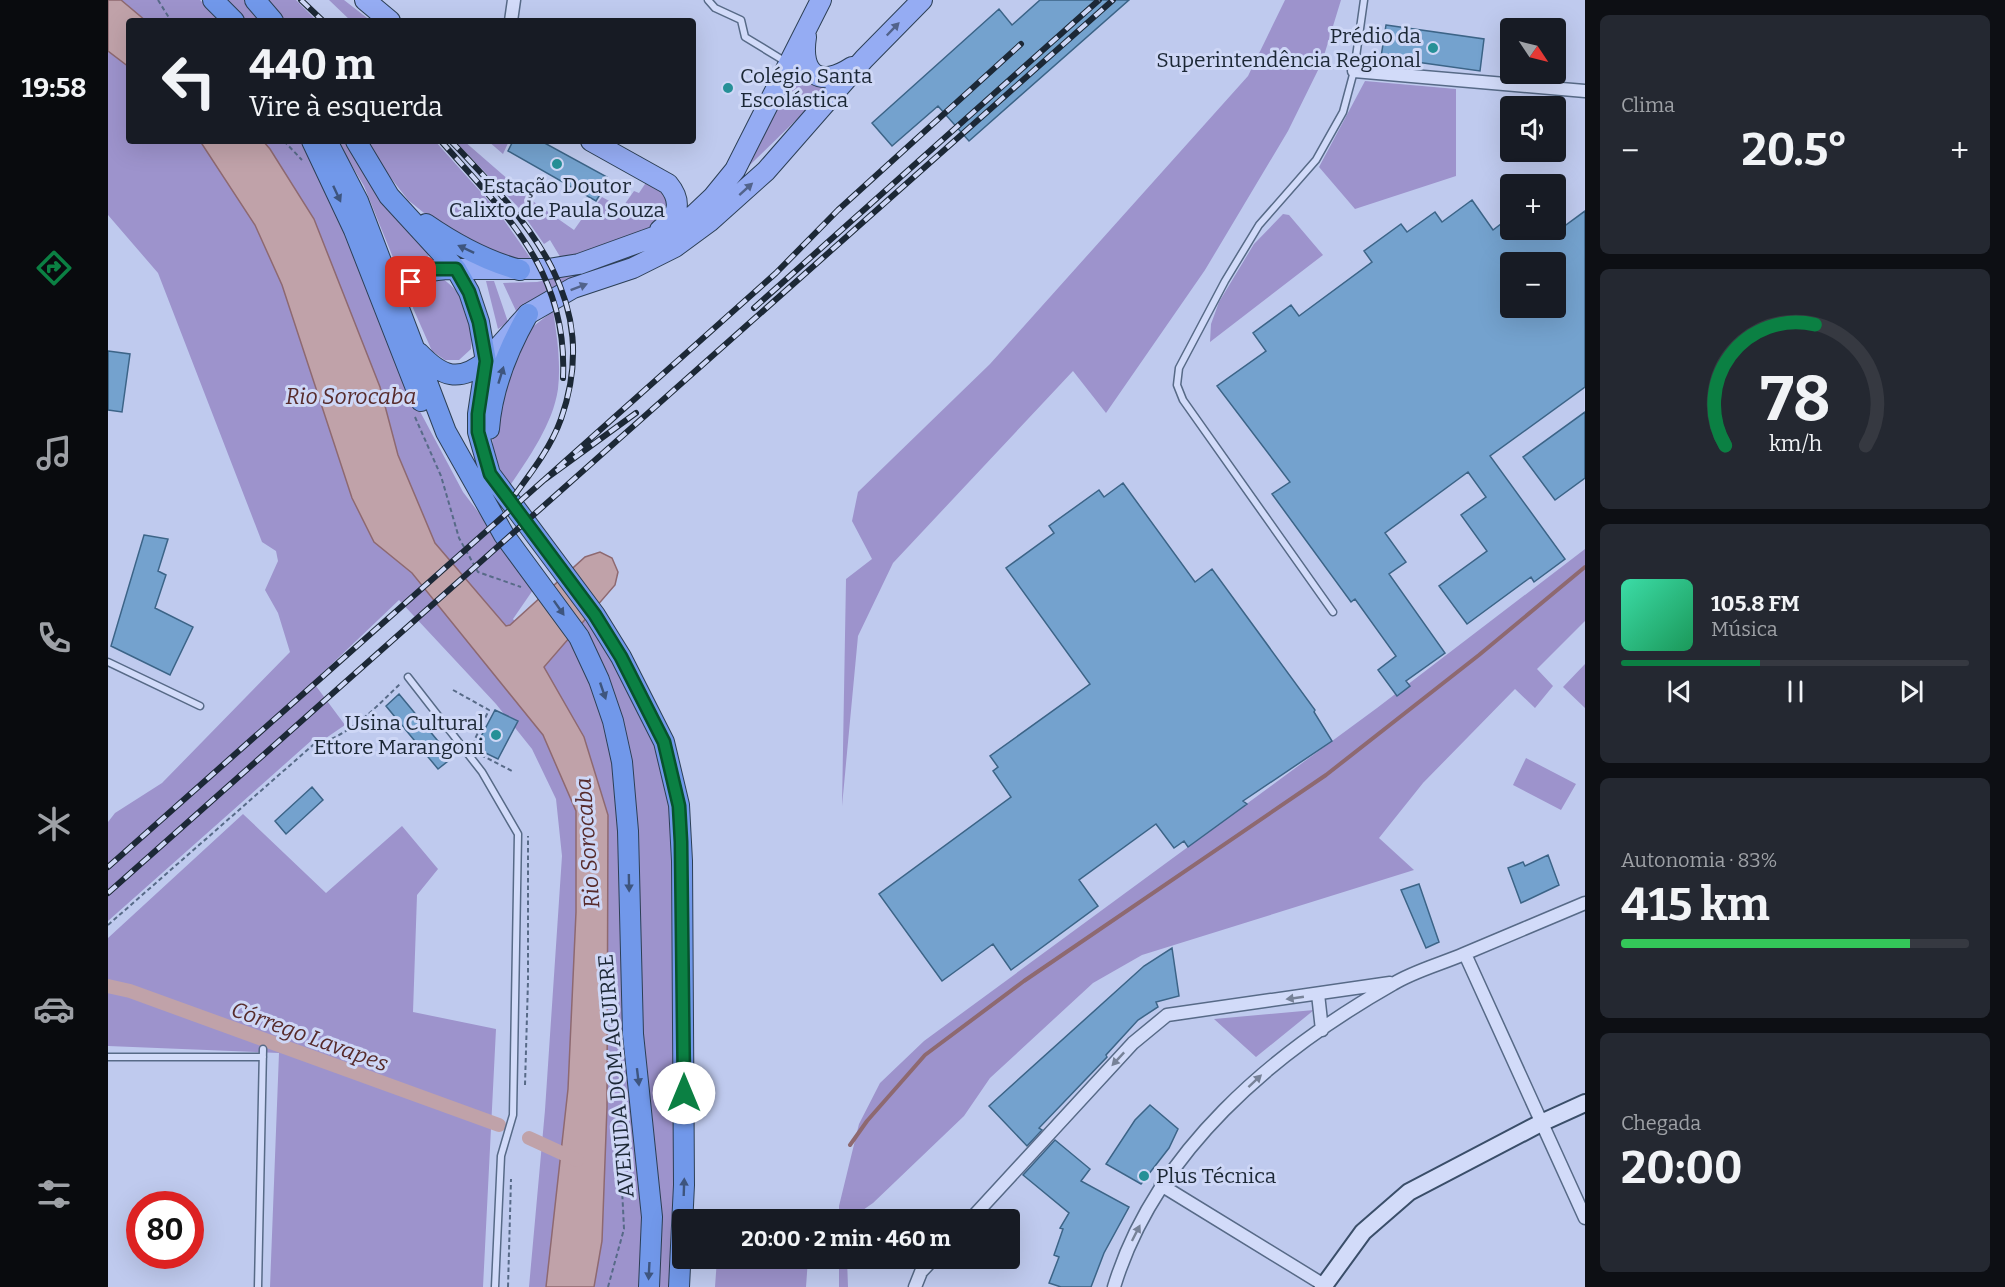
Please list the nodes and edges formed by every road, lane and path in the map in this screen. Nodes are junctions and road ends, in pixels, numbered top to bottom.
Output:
1 (158, 0) edge
2 (213, 0) edge
3 (255, 0) edge
4 (364, 0) edge
5 (514, 0) edge
6 (708, 0) edge
7 (821, 0) edge
8 (922, 0) edge
9 (1364, 0) edge
10 (169, 18) edge
11 (230, 18) edge
12 (270, 18) edge
13 (386, 18) edge
14 (511, 18) edge
15 (808, 25) junction
16 (864, 59) junction
17 (789, 63) junction
18 (1354, 70) junction
19 (1585, 91) edge
20 (313, 144) edge
21 (329, 144) edge
22 (358, 144) edge
23 (596, 144) edge
24 (389, 196) junction
25 (636, 243) junction
26 (456, 269) junction
27 (520, 270) junction
28 (398, 306) junction
29 (528, 314) junction
30 (415, 349) junction
31 (486, 361) junction
32 (490, 474) junction
33 (504, 535) junction
34 (1333, 612) dead end
35 (108, 662) edge
36 (408, 677) joint
37 (453, 690) dead end
38 (200, 706) dead end
39 (466, 744) dead end
40 (478, 754) dead end
41 (514, 772) dead end
42 (1585, 903) edge
43 (108, 925) edge
44 (1465, 954) junction
45 (1394, 983) junction
46 (1317, 994) junction
47 (1322, 1030) junction
48 (263, 1049) dead end
49 (108, 1058) edge
50 (263, 1058) junction
51 (1585, 1103) edge
52 (1541, 1122) junction
53 (1161, 1185) junction
54 (980, 1209) edge
55 (1585, 1218) edge
56 (924, 1269) edge
57 (1323, 1286) edge
58 (258, 1287) edge
59 (495, 1287) edge
60 (649, 1287) edge
61 (679, 1287) edge
62 (915, 1287) edge
63 (1114, 1287) edge

1 - 10 path
2 - 11 highway
3 - 12 highway
4 - 13 main road
5 - 14 street
6 - 17 lane
7 - 15 main road
16 -> 8 main road
9 - 18 lane
15 - 16 main road
15 - 17 main road
29 -> 16 main road
17 - 25 main road
18 - 19 street
18 - 34 lane
20 -> 33 highway
21 - 28 highway, AVENIDA DOM AGUIRRE
22 - 24 highway
23 - 25 main road
24 - 26 highway
27 -> 24 highway
25 - 27 main road
26 - 27 main road
26 - 28 highway
26 - 31 highway
28 - 30 highway, AVENIDA DOM AGUIRRE
29 - 31 main road
32 -> 29 highway
30 - 31 highway
30 - 33 highway, AVENIDA DOM AGUIRRE
31 - 32 highway
61 -> 32 highway
33 -> 60 highway, AVENIDA DOM AGUIRRE
35 - 38 lane
36 - 43 path
36 - 59 lane
37 - 39 path
40 - 41 path
42 - 44 street
44 - 45 street
44 - 52 street
45 - 46 street
45 - 47 street
46 - 47 street
46 -> 54 street
53 -> 47 street
48 - 50 lane
49 - 50 lane
50 - 58 lane
51 - 52 main road
52 - 55 street
52 - 57 main road
53 - 57 street
63 -> 53 street
56 - 62 street

